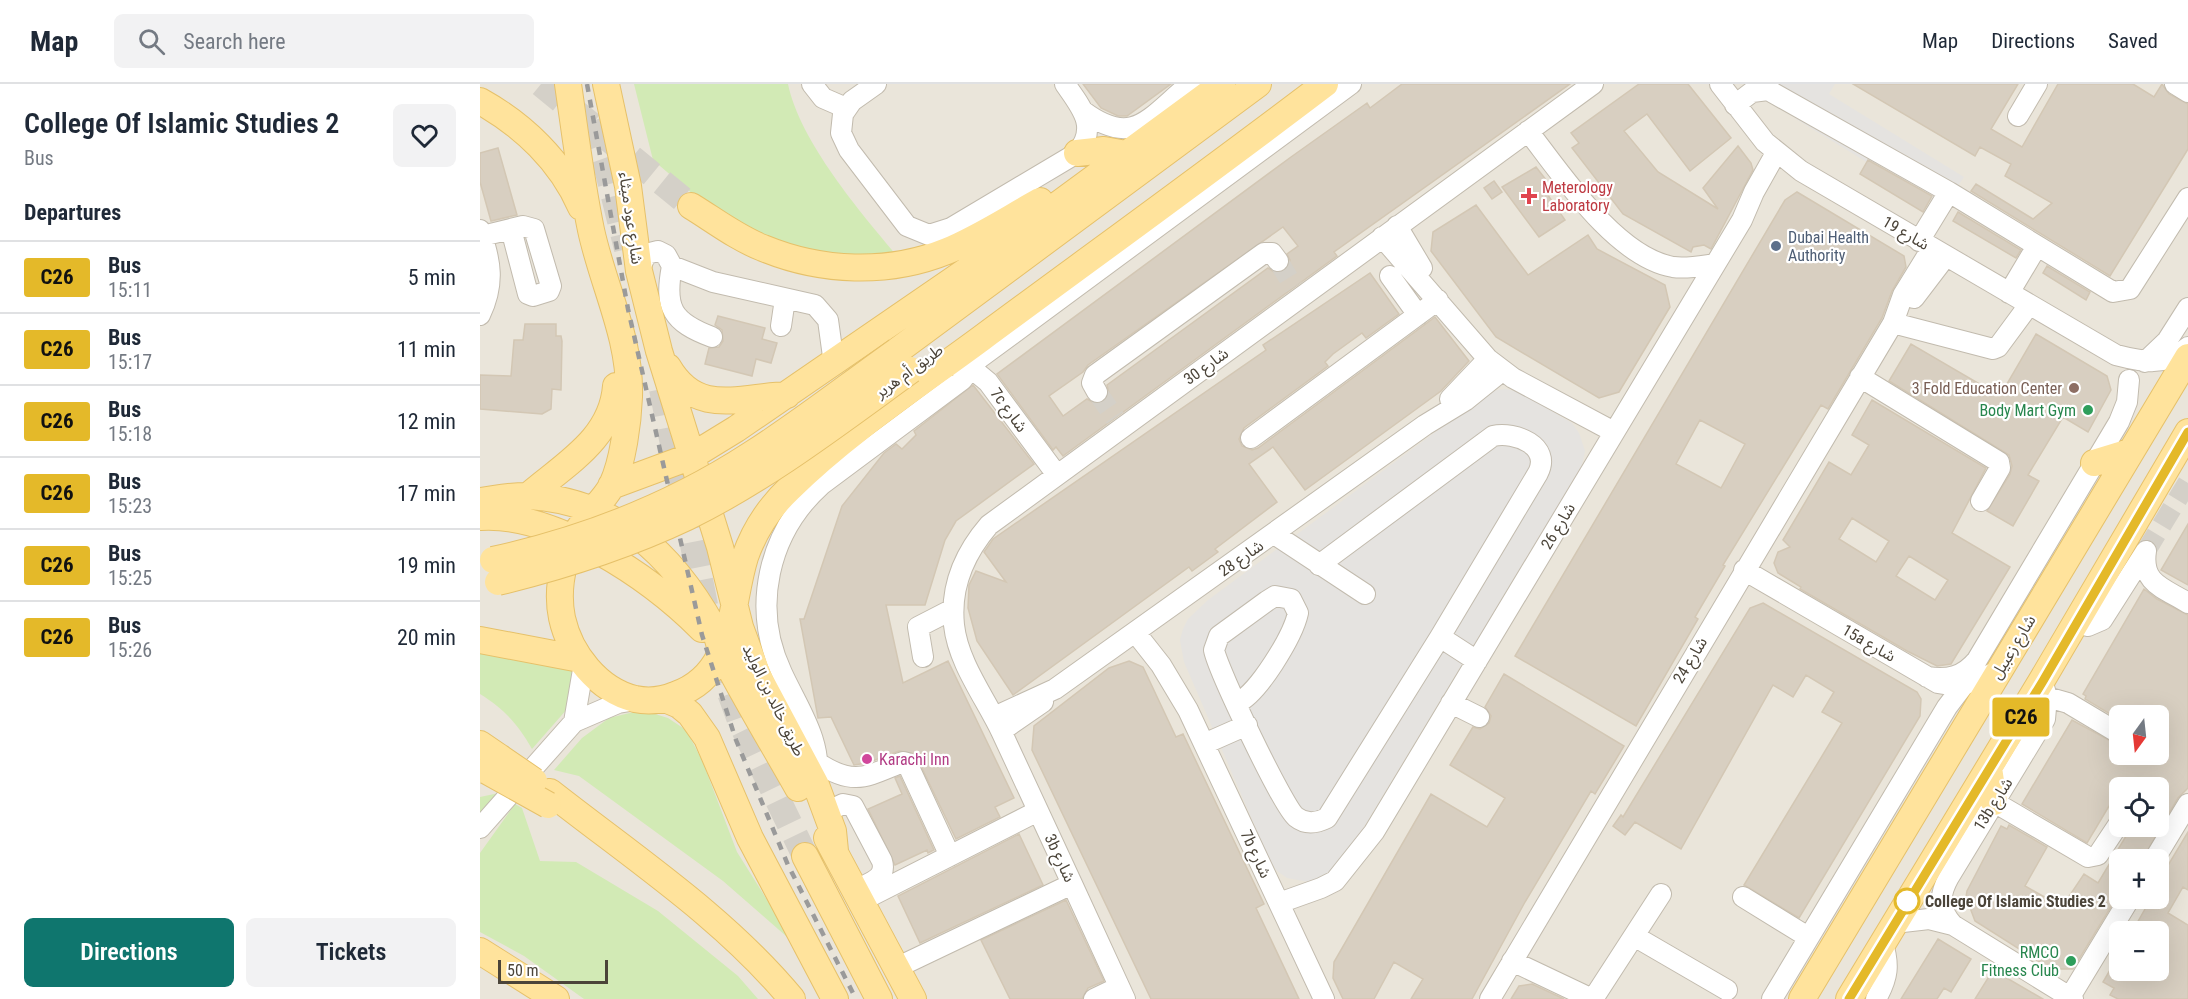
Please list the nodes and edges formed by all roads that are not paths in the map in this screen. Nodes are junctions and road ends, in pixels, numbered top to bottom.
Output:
1 (568, 84) edge
2 (606, 84) edge
3 (812, 84) edge
4 (829, 84) edge
5 (876, 84) edge
6 (1065, 84) edge
7 (1258, 84) edge
8 (1300, 84) edge
9 (1325, 84) edge
10 (1351, 84) edge
11 (1593, 84) edge
12 (1720, 84) edge
13 (2037, 84) edge
14 (2175, 84) edge
15 (1205, 87) edge
16 (1762, 87) edge
17 (2188, 92) edge
18 (480, 101) edge
19 (849, 104) junction
20 (1735, 105) junction
21 (1083, 111) junction
22 (1550, 116) junction
23 (2018, 116) dead end
24 (1528, 131) junction
25 (1077, 153) junction
26 (1126, 153) junction
27 (1782, 158) junction
28 (1550, 159) junction
29 (1097, 175) junction
30 (1953, 195) junction
31 (2188, 199) edge
32 (692, 206) tunnel mouth
33 (511, 229) dead end
34 (592, 232) junction
35 (1389, 232) junction
36 (481, 233) edge
37 (1931, 248) junction
38 (2041, 249) junction
39 (1278, 261) dead end
40 (1715, 264) junction
41 (672, 266) junction
42 (639, 271) junction
43 (1390, 276) dead end
44 (785, 298) junction
45 (2018, 298) junction
46 (1438, 300) junction
47 (614, 305) junction
48 (2188, 308) edge
49 (480, 315) edge
50 (1418, 315) junction
51 (1893, 323) junction
52 (781, 326) dead end
53 (712, 337) dead end
54 (2188, 347) edge
55 (659, 351) junction
56 (2116, 355) junction
57 (2188, 357) edge
58 (904, 360) junction
59 (2145, 362) junction
60 (834, 364) junction
61 (1495, 365) junction
62 (958, 367) junction
63 (1860, 377) junction
64 (2129, 380) junction
65 (1097, 392) dead end
66 (787, 395) junction
67 (2145, 427) junction
68 (2188, 432) edge
69 (1251, 438) dead end
70 (1610, 438) junction
71 (2130, 452) junction
72 (692, 456) junction
73 (2094, 463) junction
74 (1057, 475) junction
75 (611, 486) junction
76 (528, 496) junction
77 (480, 501) edge
78 (1981, 501) dead end
79 (595, 509) junction
80 (480, 517) edge
81 (1274, 534) junction
82 (573, 540) junction
83 (1319, 565) junction
84 (1744, 570) junction
85 (488, 573) edge
86 (1365, 594) dead end
87 (734, 603) junction
88 (2188, 603) edge
89 (953, 609) junction
90 (2075, 623) junction
91 (1143, 627) junction
92 (1440, 637) junction
93 (480, 640) edge
94 (721, 650) junction
95 (923, 657) dead end
96 (1477, 661) junction
97 (582, 662) junction
98 (2000, 669) junction
99 (1927, 677) junction
100 (1963, 686) junction
101 (2045, 689) junction
102 (1454, 698) junction
103 (636, 699) junction
104 (665, 699) junction
105 (1237, 703) junction
106 (1481, 713) dead end
107 (574, 722) junction
108 (998, 724) junction
109 (1247, 725) junction
110 (2109, 727) edge
111 (2019, 741) junction
112 (1204, 744) junction
113 (487, 760) edge
114 (1989, 768) junction
115 (817, 774) junction
116 (1994, 802) junction
117 (2188, 804) edge
118 (1038, 811) junction
119 (826, 812) junction
120 (480, 828) edge
121 (2110, 837) edge
122 (2161, 849) edge
123 (835, 851) junction
124 (805, 856) tunnel mouth
125 (950, 856) junction
126 (1072, 884) junction
127 (1661, 894) dead end
128 (859, 896) junction
129 (1743, 897) dead end
130 (2124, 909) edge
131 (1283, 911) junction
132 (1953, 925) junction
133 (1888, 932) junction
134 (1634, 936) junction
135 (1808, 938) junction
136 (1837, 942) junction
137 (480, 951) edge
138 (1516, 954) junction
139 (896, 968) junction
140 (1727, 990) dead end
141 (1122, 993) edge
142 (1589, 997) edge
143 (2072, 998) edge
144 (556, 999) edge
145 (792, 999) edge
146 (835, 999) edge
147 (879, 999) edge
148 (913, 999) edge
149 (1094, 999) edge
150 (1324, 999) edge
151 (1490, 999) edge
152 (1772, 999) edge
153 (1802, 999) edge
154 (1814, 999) edge
155 (1849, 999) edge
156 (1876, 999) edge

1 - 34 main road
2 - 42 main road, شارع عود ميثاء
3 - 19 street
4 - 19 street
5 - 19 street
6 - 21 street
7 - 58 main road, طريق أم هرير
8 - 58 main road, طريق أم هرير
9 - 62 main road
10 - 62 street
11 - 22 street, شارع 30
12 - 20 street, شارع 19
13 - 23 street
14 - 17 street
15 - 21 street
15 - 26 main road
16 - 20 street
16 - 30 street
18 - 34 main road
19 - 25 street
20 - 27 street, شارع 19
21 - 25 street
22 - 24 street, شارع 30
22 - 28 street
24 - 28 street
24 - 35 street, شارع 30
25 - 26 main road
26 - 29 main road
27 - 37 street, شارع 19
27 - 40 street, شارع 26
28 - 40 street
29 - 32 main road
29 - 60 main road
30 - 37 street, شارع 24
30 - 38 street
31 - 38 street
33 - 36 street
34 - 47 main road
35 - 46 street
35 - 74 street, شارع 30
36 - 49 street
37 - 45 street, شارع 19
37 - 51 street, شارع 24
38 - 45 street
39 - 65 street
40 - 70 street, شارع 26
41 - 42 street
41 - 44 street
41 - 53 street
42 - 55 main road, شارع عود ميثاء
43 - 50 street
44 - 52 street
44 - 60 street
45 - 51 street
45 - 56 street, شارع 19
46 - 50 street
46 - 61 street
47 - 75 main road
47 - 76 main road
48 - 59 street
50 - 69 street
51 - 63 street, شارع 24
54 - 59 street, شارع 19
55 - 66 main road
55 - 72 main road, طريق خالد بن الوليد
56 - 59 street, شارع 19
56 - 64 street
57 - 67 main road, شارع زعبيل
58 - 85 main road, طريق أم هرير, bridge
60 - 66 main road
61 - 70 street
61 - 81 street, شارع 28
62 - 74 street, 7c شارع
62 - 87 main road
62 - 115 street
63 - 78 street
63 - 84 street, شارع 24
64 - 67 street
64 - 73 street
66 - 72 main road
67 - 71 main road, شارع زعبيل
68 - 90 main road
70 - 96 street, شارع 26
71 - 73 main road
71 - 98 main road, شارع زعبيل
72 - 75 main road
72 - 87 main road, طريق خالد بن الوليد
73 - 99 street
74 - 89 street, شارع 30
75 - 79 main road
76 - 77 main road
76 - 79 main road
79 - 82 main road
79 - 94 main road
80 - 82 main road
81 - 83 street
81 - 91 street, شارع 28
82 - 94 main road
82 - 97 main road
83 - 86 street
83 - 92 street
84 - 99 street, 15a شارع
84 - 138 street, شارع 24
87 - 94 main road
87 - 115 main road, طريق خالد بن الوليد
88 - 90 street
89 - 95 street
89 - 108 street, شارع 30
90 - 101 main road
91 - 108 street, شارع 28
91 - 112 street, 7b شارع
92 - 96 street
92 - 109 street
93 - 97 main road
94 - 104 main road
94 - 123 main road
96 - 102 street, شارع 26
97 - 103 main road
97 - 107 street
98 - 100 street
98 - 136 main road, شارع زعبيل
99 - 100 street, 15a شارع
100 - 135 street
101 - 110 street
101 - 111 main road
102 - 106 street
102 - 131 street, شارع 26
103 - 104 main road
103 - 107 street
104 - 146 main road
105 - 105 street
105 - 109 street
107 - 120 street
108 - 118 street, 3b شارع
109 - 112 street
111 - 114 main road
111 - 116 street, 13b شارع
112 - 131 street, 7b شارع
113 - 145 main road, bridge
114 - 116 main road
114 - 133 main road
115 - 119 main road, طريق خالد بن الوليد
115 - 125 street
116 - 121 street
116 - 132 street, 13b شارع
117 - 122 street
118 - 125 street
118 - 126 street, 3b شارع
119 - 123 main road, طريق خالد بن الوليد
119 - 128 street
123 - 128 main road, طريق خالد بن الوليد
124 - 147 main road
125 - 128 street
126 - 139 street
126 - 141 street, 3b شارع
127 - 134 street
128 - 139 main road, طريق خالد بن الوليد
129 - 135 street
130 - 143 street
131 - 150 street, 7b شارع
132 - 133 street
132 - 143 street
133 - 155 main road
133 - 156 street
134 - 140 street
134 - 142 street
135 - 152 street
136 - 153 main road, شارع زعبيل
136 - 154 main road
137 - 144 main road
138 - 142 street
138 - 151 street, شارع 24
139 - 148 main road, طريق خالد بن الوليد
141 - 149 street

